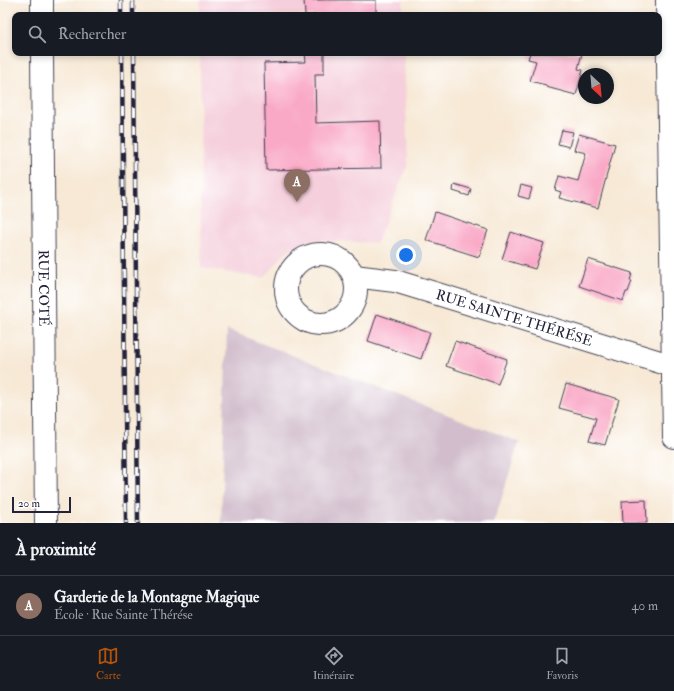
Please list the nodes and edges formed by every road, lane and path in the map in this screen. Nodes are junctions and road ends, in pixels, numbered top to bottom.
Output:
1 (42, 0) edge
2 (667, 0) edge
3 (42, 12) edge
4 (42, 56) edge
5 (354, 276) dead end
6 (673, 366) junction
7 (674, 437) edge
8 (46, 523) edge

1 - 3 street
2 - 6 street
4 - 8 street, RUE COTÉ
5 - 6 street, RUE SAINTE THÉRÉSE
6 - 7 street

